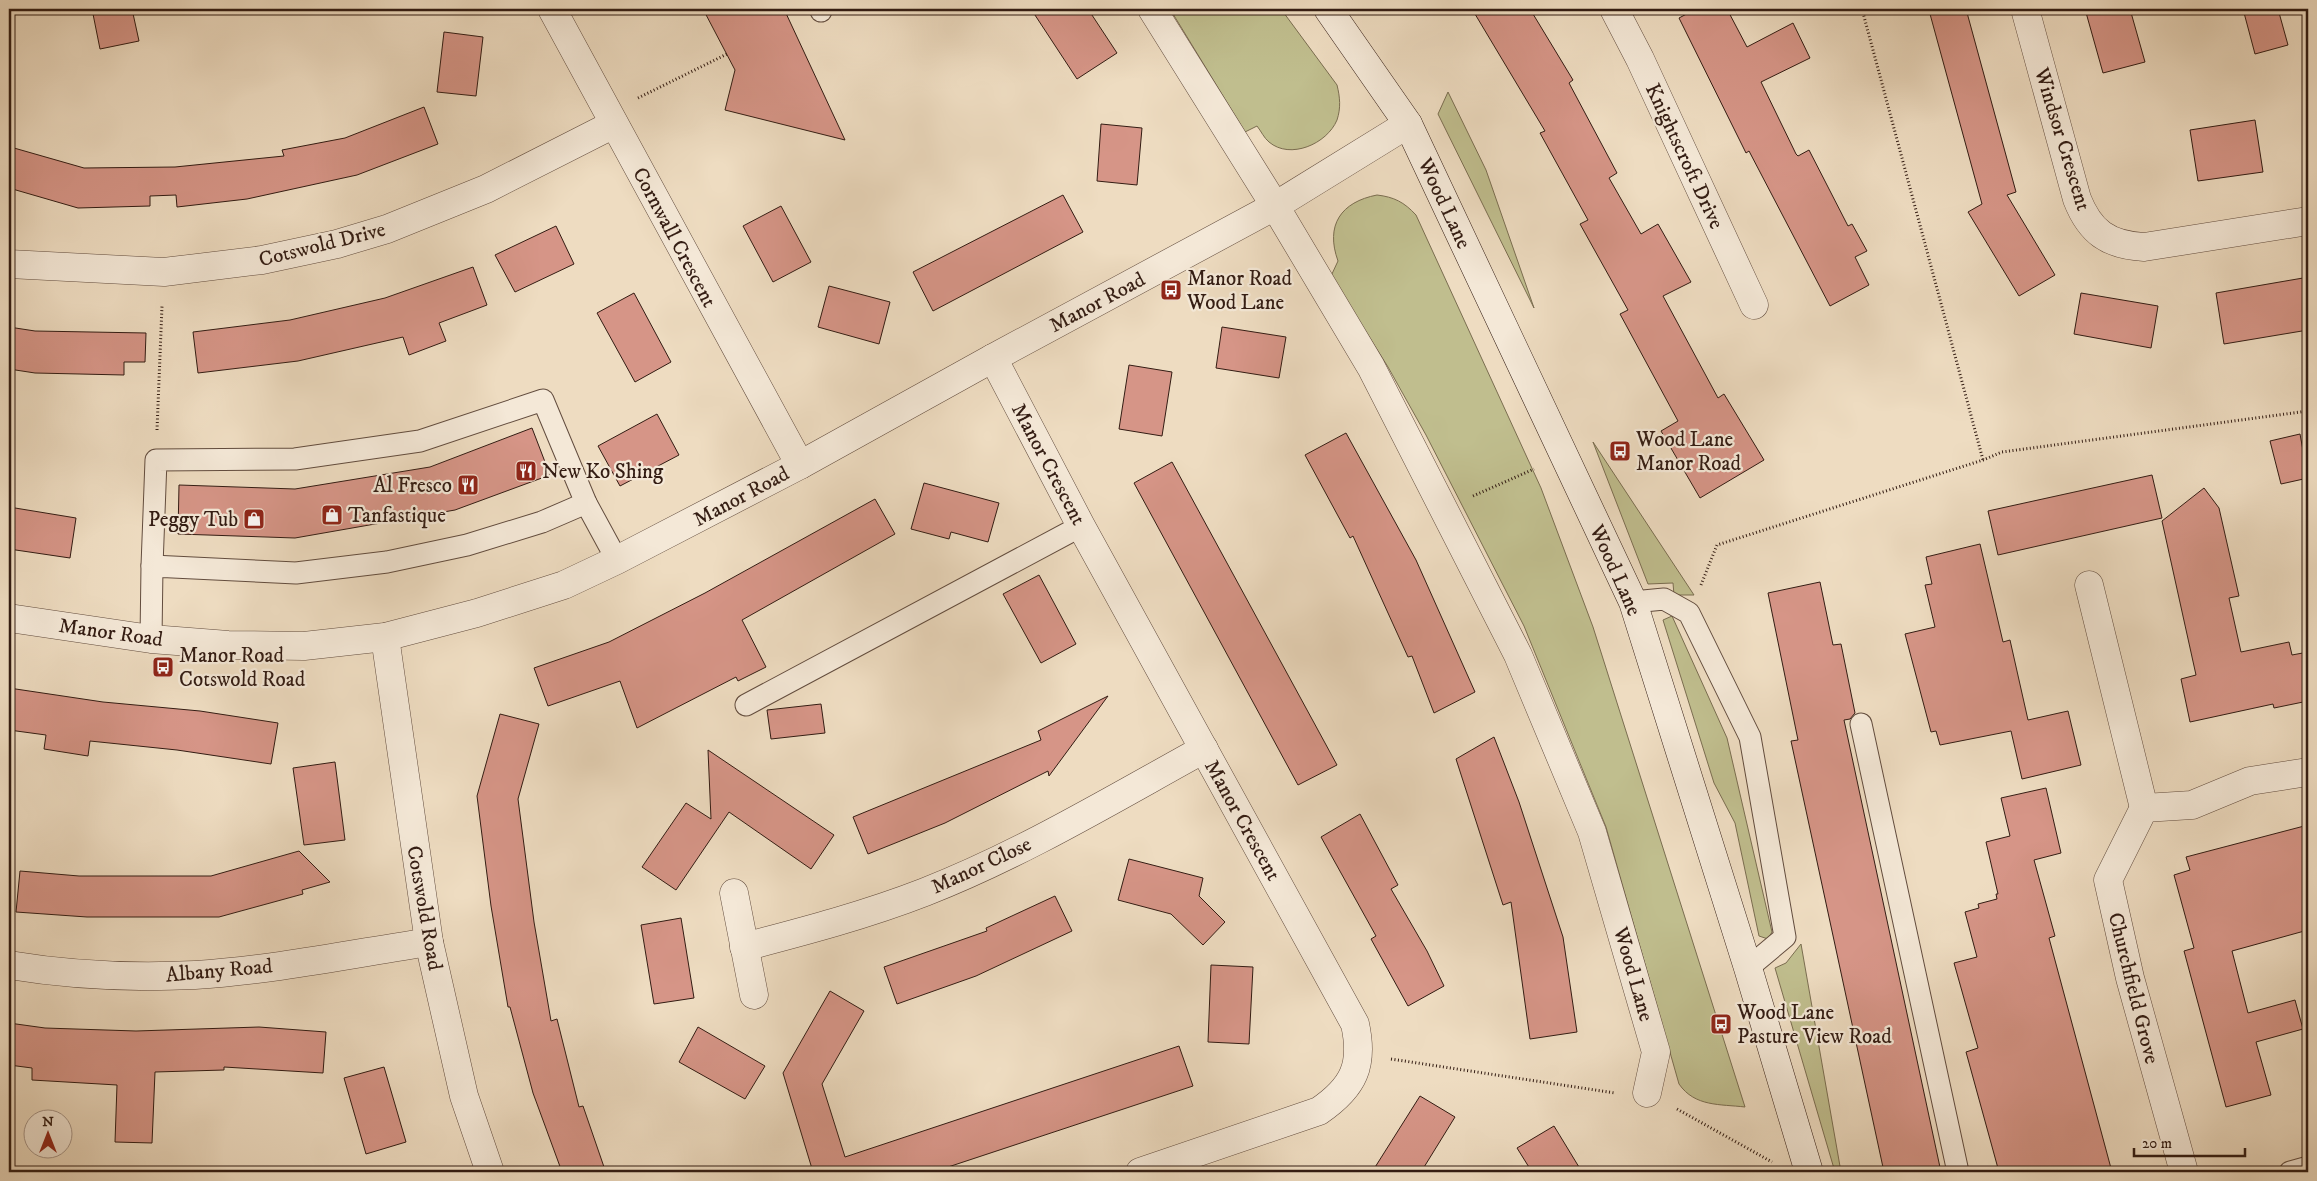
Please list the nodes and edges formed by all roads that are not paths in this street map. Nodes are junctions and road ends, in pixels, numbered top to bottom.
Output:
1 (552, 9) edge
2 (1152, 9) edge
3 (1328, 9) edge
4 (1614, 9) edge
5 (2024, 9) edge
6 (611, 118) junction
7 (1408, 124) junction
8 (1275, 206) junction
9 (2308, 221) edge
10 (9, 264) edge
11 (1754, 304) dead end
12 (993, 358) junction
13 (800, 465) junction
14 (586, 503) junction
15 (1081, 526) junction
16 (617, 560) junction
17 (152, 566) junction
18 (2090, 585) dead end
19 (1633, 602) junction
20 (9, 618) edge
21 (385, 637) junction
22 (151, 639) junction
23 (746, 705) dead end
24 (1861, 724) dead end
25 (1204, 749) junction
26 (2308, 772) edge
27 (2144, 808) junction
28 (734, 893) dead end
29 (428, 942) junction
30 (744, 947) junction
31 (9, 965) edge
32 (1748, 968) junction
33 (754, 995) dead end
34 (1648, 1092) road end
35 (2308, 1167) edge
36 (490, 1172) edge
37 (1140, 1172) edge
38 (1809, 1172) edge
39 (1958, 1172) edge
40 (2184, 1172) edge
41 (2290, 1172) edge

1 - 6 street, Cornwall Crescent
2 - 8 street, Wood Lane
3 - 7 street, Wood Lane
4 - 11 street, Knightscroft Drive
5 - 9 street, Windsor Crescent
6 - 10 street, Cotswold Drive
6 - 13 street, Cornwall Crescent
7 - 8 street, Manor Road
7 - 19 street, Wood Lane
8 - 12 street, Manor Road
8 - 34 street, Wood Lane
12 - 13 street, Manor Road
12 - 15 street, Manor Crescent
13 - 16 street, Manor Road
14 - 16 lane
14 - 17 lane
14 - 17 lane
15 - 23 lane
15 - 25 street, Manor Crescent
16 - 21 street, Manor Road
17 - 22 lane
18 - 27 street
19 - 32 street, Wood Lane
19 - 32 lane
20 - 22 street, Manor Road
21 - 22 street, Manor Road
21 - 29 street, Cotswold Road
24 - 39 lane
25 - 30 street, Manor Close
25 - 37 street, Manor Crescent
26 - 27 street
27 - 40 street, Churchfield Grove
28 - 30 street
29 - 31 street, Albany Road
29 - 36 street, Cotswold Road
30 - 33 street
32 - 38 street, Wood Lane
35 - 41 lane

